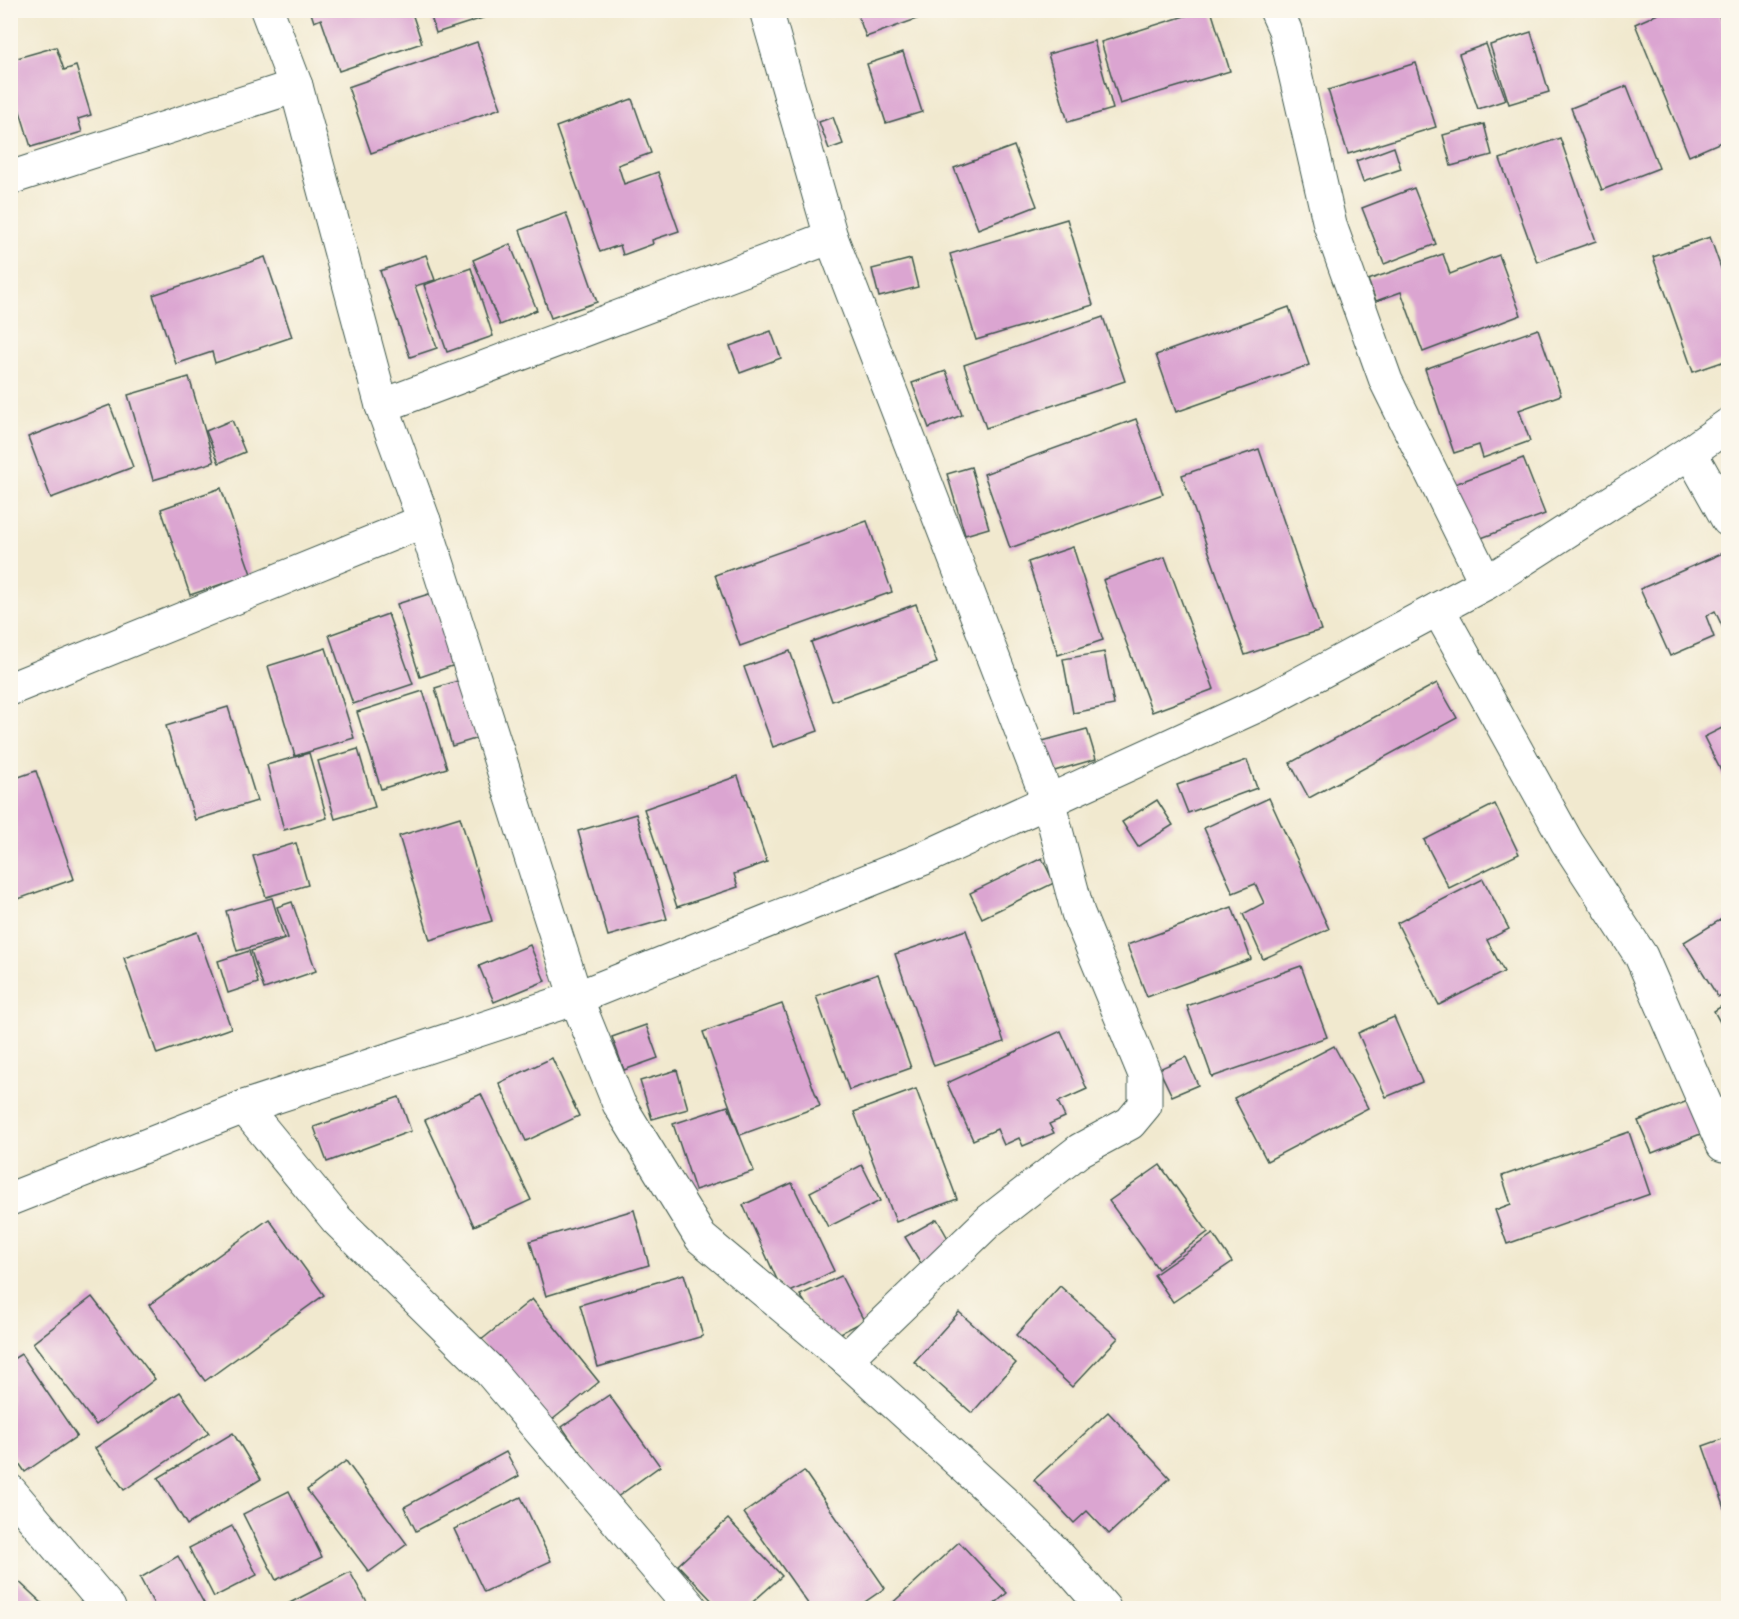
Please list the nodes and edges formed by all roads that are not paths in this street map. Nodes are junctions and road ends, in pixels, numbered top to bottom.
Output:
1 (267, 10) edge
2 (766, 10) edge
3 (1276, 10) edge
4 (296, 86) junction
5 (10, 178) edge
6 (831, 237) junction
7 (381, 406) junction
8 (1728, 425) edge
9 (1690, 452) junction
10 (1728, 520) edge
11 (424, 521) junction
12 (1485, 583) junction
13 (1438, 609) junction
14 (10, 689) edge
15 (1048, 800) junction
16 (576, 998) junction
17 (244, 1107) junction
18 (1723, 1145) dead end
19 (10, 1199) edge
20 (846, 1359) junction
21 (10, 1491) edge
22 (109, 1608) edge
23 (691, 1608) edge
24 (1104, 1608) edge

1 - 4 street
2 - 6 street
3 - 12 street
4 - 5 street
4 - 7 street
6 - 7 street
6 - 15 street
7 - 11 street
8 - 9 street
9 - 10 street
9 - 12 street
11 - 14 street
11 - 16 street
12 - 13 street
13 - 15 street
13 - 18 street
15 - 16 street
15 - 20 street
16 - 17 street
16 - 20 street
17 - 19 street
17 - 23 street
20 - 24 street
21 - 22 street

